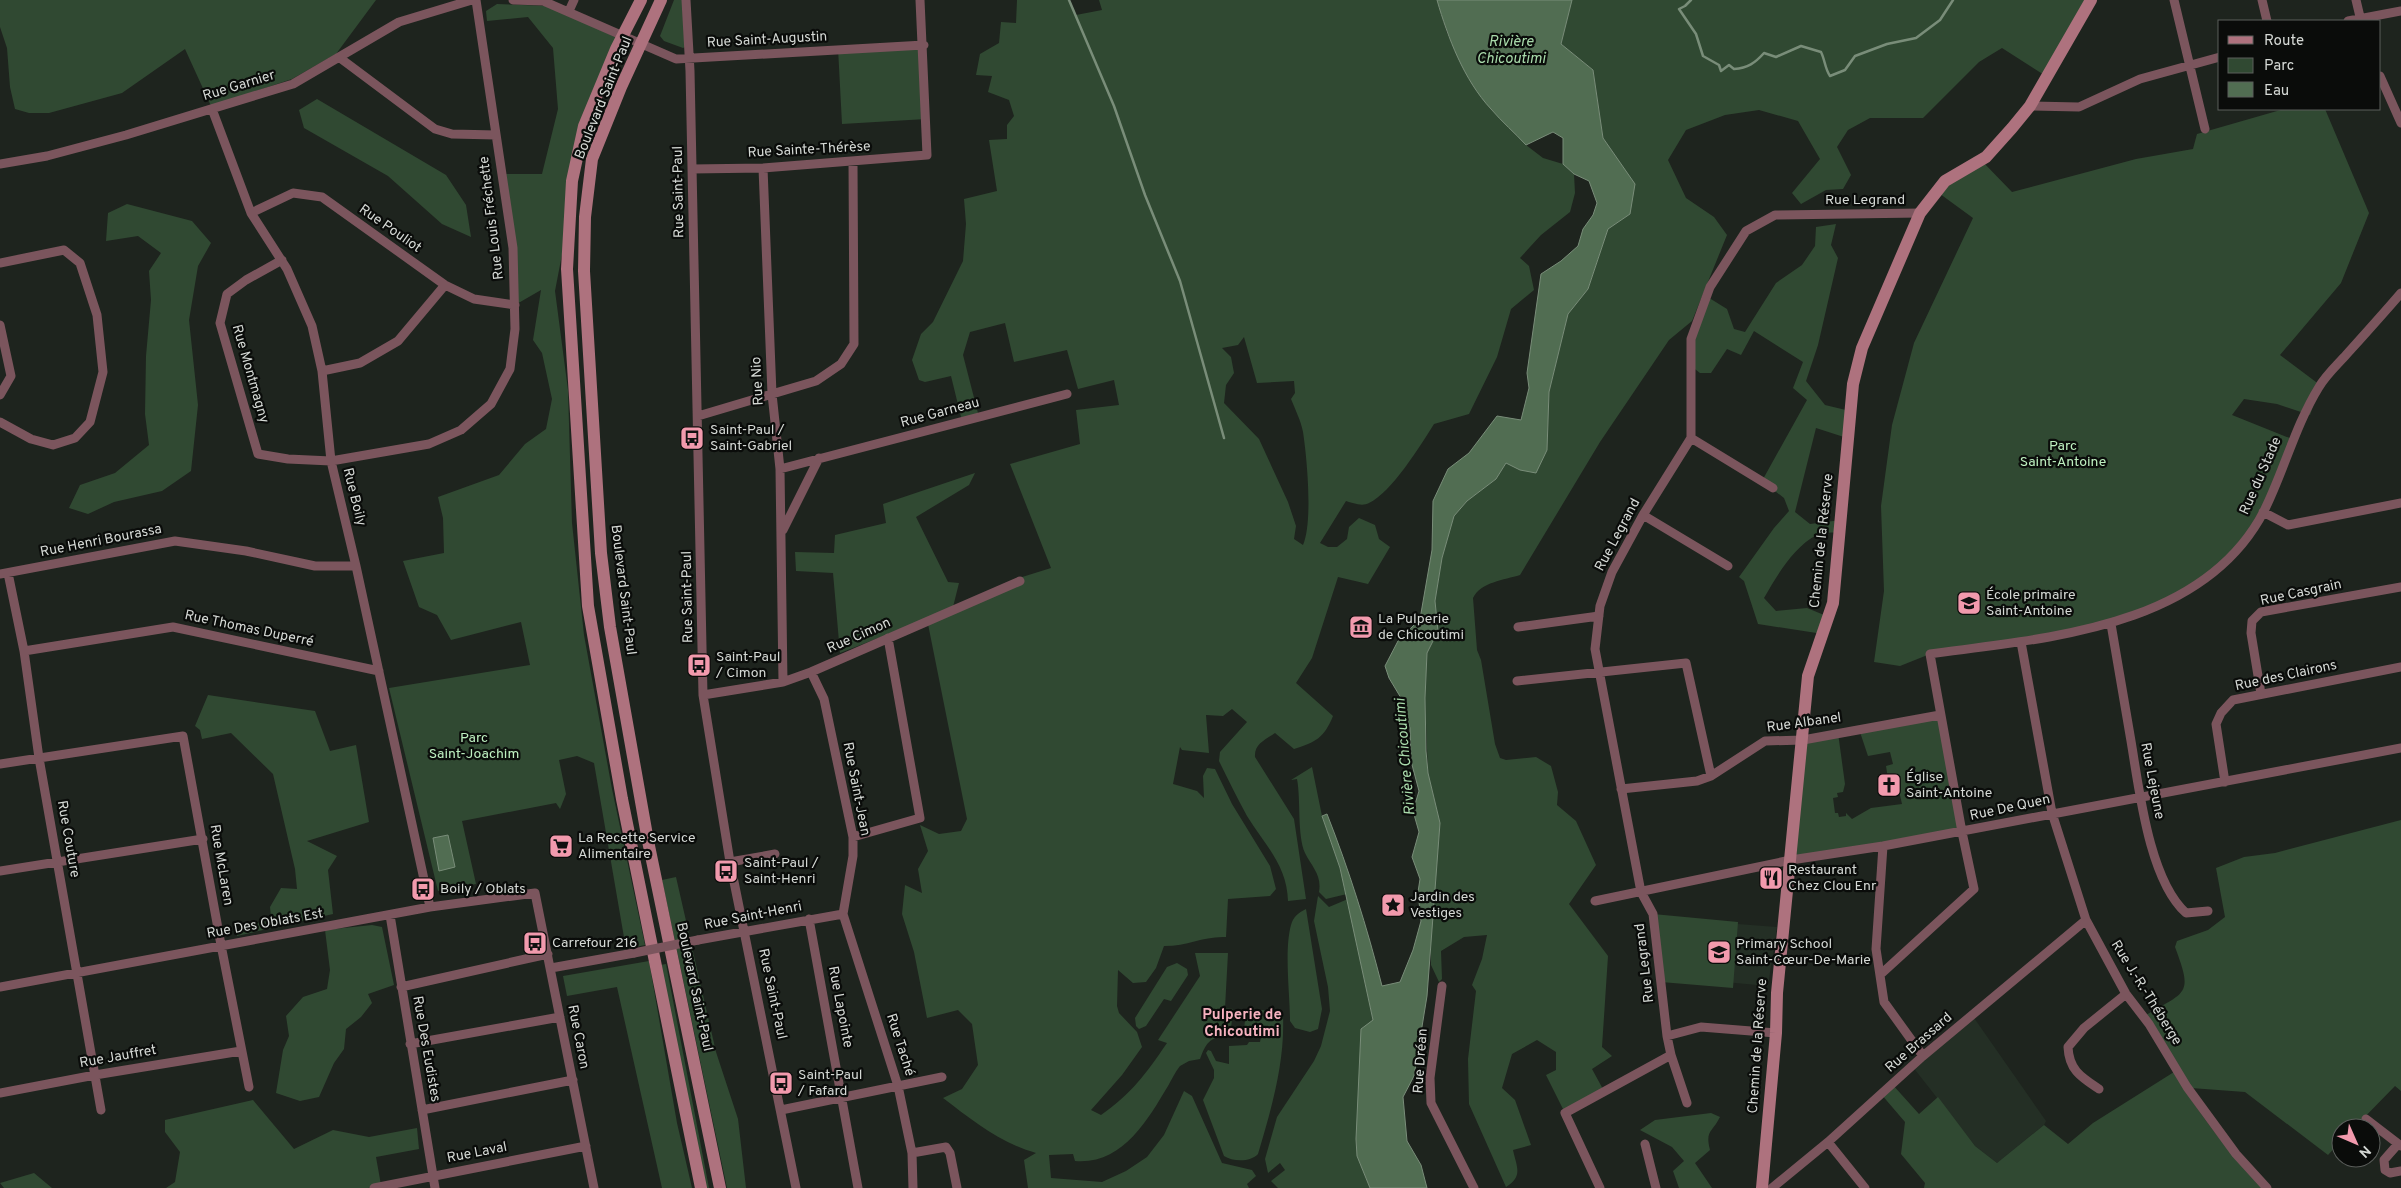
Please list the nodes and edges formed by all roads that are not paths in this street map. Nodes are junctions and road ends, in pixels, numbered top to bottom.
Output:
1 (474, 0) edge
2 (513, 0) edge
3 (574, 0) edge
4 (642, 0) edge
5 (661, 0) edge
6 (686, 0) edge
7 (920, 0) edge
8 (2090, 0) edge
9 (2174, 0) edge
10 (2262, 0) edge
11 (2356, 0) edge
12 (569, 11) junction
13 (2401, 11) edge
14 (2267, 20) edge
15 (2361, 20) edge
16 (620, 36) junction
17 (640, 44) junction
18 (924, 45) junction
19 (688, 57) junction
20 (340, 58) junction
21 (2218, 58) edge
22 (2190, 65) junction
23 (2381, 78) edge
24 (2030, 106) junction
25 (212, 109) junction
26 (2401, 123) edge
27 (2205, 129) dead end
28 (496, 134) junction
29 (853, 162) junction
30 (0, 164) edge
31 (763, 168) junction
32 (692, 169) junction
33 (251, 213) junction
34 (1920, 213) junction
35 (282, 260) junction
36 (0, 262) edge
37 (445, 285) junction
38 (2401, 293) edge
39 (514, 305) junction
40 (0, 325) edge
41 (322, 371) junction
42 (772, 394) junction
43 (1067, 394) dead end
44 (0, 395) edge
45 (698, 416) junction
46 (0, 422) edge
47 (1691, 438) junction
48 (819, 458) junction
49 (331, 462) junction
50 (780, 468) junction
51 (1773, 488) dead end
52 (2401, 504) edge
53 (2263, 512) junction
54 (1642, 516) junction
55 (781, 532) junction
56 (356, 566) junction
57 (1728, 566) dead end
58 (4, 573) edge
59 (1020, 581) dead end
60 (2401, 587) edge
61 (1599, 616) junction
62 (2111, 624) junction
63 (1518, 627) dead end
64 (888, 638) junction
65 (2021, 642) junction
66 (24, 651) junction
67 (2401, 667) edge
68 (380, 672) junction
69 (811, 672) junction
70 (1600, 673) junction
71 (783, 682) junction
72 (1517, 682) dead end
73 (2261, 694) junction
74 (704, 696) junction
75 (1940, 715) junction
76 (1803, 740) junction
77 (2401, 748) edge
78 (39, 758) junction
79 (0, 764) edge
80 (1711, 776) junction
81 (2225, 782) junction
82 (1621, 789) junction
83 (2140, 798) junction
84 (2052, 813) junction
85 (1962, 832) junction
86 (203, 838) junction
87 (853, 838) junction
88 (1883, 846) junction
89 (775, 854) dead end
90 (1792, 860) junction
91 (58, 861) junction
92 (730, 862) junction
93 (0, 871) edge
94 (535, 892) joint
95 (1640, 892) junction
96 (1595, 901) dead end
97 (430, 907) junction
98 (2208, 911) dead end
99 (843, 914) junction
100 (390, 915) junction
101 (809, 919) junction
102 (2086, 920) junction
103 (745, 932) junction
104 (221, 945) junction
105 (548, 954) junction
106 (551, 968) junction
107 (78, 973) junction
108 (1881, 974) junction
109 (0, 986) edge
110 (1442, 986) dead end
111 (401, 987) junction
112 (2126, 994) junction
113 (560, 1017) junction
114 (1776, 1033) junction
115 (1667, 1036) junction
116 (410, 1044) junction
117 (241, 1051) junction
118 (1671, 1055) junction
119 (1923, 1056) junction
120 (95, 1075) junction
121 (942, 1077) dead end
122 (572, 1080) junction
123 (898, 1086) junction
124 (249, 1087) dead end
125 (2099, 1089) dead end
126 (0, 1094) edge
127 (843, 1097) junction
128 (1687, 1103) dead end
129 (101, 1110) dead end
130 (422, 1110) junction
131 (781, 1110) junction
132 (2381, 1130) edge
133 (1828, 1142) junction
134 (1645, 1144) dead end
135 (2400, 1145) edge
136 (586, 1146) junction
137 (912, 1153) junction
138 (2401, 1171) edge
139 (433, 1176) junction
140 (374, 1188) edge
141 (435, 1188) edge
142 (594, 1188) edge
143 (700, 1188) edge
144 (720, 1188) edge
145 (796, 1188) edge
146 (858, 1188) edge
147 (913, 1188) edge
148 (957, 1188) edge
149 (1474, 1188) edge
150 (1600, 1188) edge
151 (1656, 1188) edge
152 (1762, 1188) edge
153 (1772, 1188) edge
154 (1865, 1188) edge
155 (2267, 1188) edge

1 - 20 street, Rue Garnier
1 - 28 street, Rue Louis Fréchette
2 - 12 street
3 - 12 street
4 - 16 main road, Boulevard Saint-Paul
5 - 17 main road, Boulevard Saint-Paul
6 - 19 street, Rue Saint-Paul
7 - 18 street
8 - 24 main road, Chemin de la Réserve
9 - 22 street
10 - 14 street
11 - 15 street
12 - 16 street
13 - 15 street
16 - 17 street, Rue Saint-Augustin
16 - 143 main road, Boulevard Saint-Paul
17 - 19 street, Rue Saint-Augustin
17 - 144 main road, Boulevard Saint-Paul
18 - 19 street, Rue Saint-Augustin
18 - 29 street, Rue Sainte-Thérèse
19 - 32 street, Rue Saint-Paul
20 - 25 street, Rue Garnier
20 - 28 street
21 - 22 street
22 - 24 street
22 - 27 street
23 - 26 street
24 - 34 main road, Chemin de la Réserve
25 - 30 street, Rue Garnier
25 - 33 street, Rue Boily
28 - 39 street, Rue Louis Fréchette
29 - 31 street, Rue Sainte-Thérèse
29 - 42 street
31 - 32 street, Rue Sainte-Thérèse
31 - 42 street, Rue Nio
32 - 45 street, Rue Saint-Paul
33 - 35 street, Rue Boily
33 - 37 street, Rue Pouliot
34 - 47 street, Rue Legrand
34 - 76 main road, Chemin de la Réserve
35 - 41 street, Rue Boily
35 - 49 street, Rue Montmagny
36 - 46 street
37 - 39 street, Rue Pouliot
37 - 41 street
38 - 53 street, Rue du Stade
39 - 49 street, Rue Louis Fréchette
40 - 44 street
41 - 49 street, Rue Boily
42 - 45 street
42 - 50 street, Rue Nio
43 - 48 street, Rue Garneau
45 - 74 street, Rue Saint-Paul
47 - 51 street
47 - 54 street, Rue Legrand
48 - 50 street, Rue Garneau
48 - 55 street
49 - 56 street, Rue Boily
50 - 55 street, Rue Nio
52 - 53 street
53 - 62 street, Rue du Stade
54 - 57 street
54 - 61 street, Rue Legrand
55 - 71 street, Rue Nio
56 - 58 street, Rue Henri Bourassa
56 - 68 street, Rue Boily
58 - 66 street, Rue Couture
59 - 64 street, Rue Cimon
60 - 73 street, Rue Casgrain
61 - 63 street
61 - 70 street, Rue Legrand
62 - 65 street, Rue du Stade
62 - 83 street, Rue Lejeune
64 - 69 street, Rue Cimon
64 - 87 street
65 - 75 street, Rue du Stade
65 - 84 street, Rue J.-R.-Théberge
66 - 68 street, Rue Thomas Duperré
66 - 78 street, Rue Couture
67 - 73 street, Rue des Clairons
68 - 97 street, Rue Boily
69 - 71 street, Rue Cimon
69 - 87 street, Rue Saint-Jean
70 - 72 street
70 - 80 street
70 - 82 street, Rue Legrand
71 - 74 street, Rue Cimon
73 - 81 street, Rue des Clairons
74 - 92 street, Rue Saint-Paul
75 - 76 street, Rue Albanel
75 - 85 street
76 - 80 street, Rue Albanel
76 - 90 main road, Chemin de la Réserve
77 - 81 street, Rue De Quen
78 - 79 street
78 - 86 street, Rue McLaren
78 - 91 street, Rue Couture
80 - 82 street, Rue Albanel
81 - 83 street, Rue De Quen
82 - 95 street, Rue Legrand
83 - 84 street, Rue De Quen
83 - 98 street, Rue Lejeune
84 - 85 street, Rue De Quen
84 - 102 street, Rue J.-R.-Théberge
85 - 88 street, Rue De Quen
85 - 108 street
86 - 91 street
86 - 104 street, Rue McLaren
87 - 99 street, Rue Saint-Jean
88 - 90 street, Rue De Quen
88 - 108 street
89 - 92 street
90 - 95 street, Rue De Quen
90 - 114 main road, Chemin de la Réserve
91 - 93 street
91 - 107 street, Rue Couture
92 - 103 street, Rue Saint-Paul
94 - 97 street, Rue Des Oblats Est
94 - 105 street, Rue Caron
95 - 96 street, Rue De Quen
95 - 115 street, Rue Legrand
97 - 100 street, Rue Des Oblats Est
99 - 101 street, Rue Saint-Henri
99 - 123 street, Rue Taché
100 - 104 street, Rue Des Oblats Est
100 - 111 street, Rue Des Eudistes
101 - 103 street, Rue Saint-Henri
101 - 127 street, Rue Lapointe
102 - 112 street, Rue J.-R.-Théberge
102 - 119 street, Rue Brassard
103 - 106 street, Rue Saint-Henri, bridge
103 - 131 street, Rue Saint-Paul
104 - 107 street, Rue Des Oblats Est
104 - 117 street, Rue McLaren
105 - 106 street, Rue Caron
105 - 111 street
106 - 113 street, Rue Caron
107 - 109 street, Rue Des Oblats Est
107 - 120 street, Rue Couture
108 - 119 street
110 - 149 street, Rue Dréan
111 - 116 street, Rue Des Eudistes
112 - 125 street
112 - 155 street, Rue J.-R.-Théberge
113 - 116 street
113 - 122 street, Rue Caron
114 - 115 street
114 - 152 main road, Chemin de la Réserve
115 - 118 street, Rue Legrand
116 - 130 street, Rue Des Eudistes
117 - 120 street, Rue Jauffret
117 - 124 street, Rue McLaren
118 - 128 street, Rue Legrand
118 - 150 street
119 - 133 street, Rue Brassard
120 - 126 street, Rue Jauffret
120 - 129 street, Rue Couture
121 - 123 street
122 - 130 street
122 - 136 street, Rue Caron
123 - 127 street
123 - 137 street, Rue Taché
127 - 131 street
127 - 146 street, Rue Lapointe
130 - 139 street, Rue Des Eudistes
131 - 145 street, Rue Saint-Paul
132 - 135 street
133 - 153 street, Rue Brassard
133 - 154 street
134 - 151 street
135 - 138 street
136 - 139 street, Rue Laval
136 - 142 street, Rue Caron
137 - 147 street, Rue Taché
137 - 148 street
139 - 140 street, Rue Laval
139 - 141 street, Rue Des Eudistes

